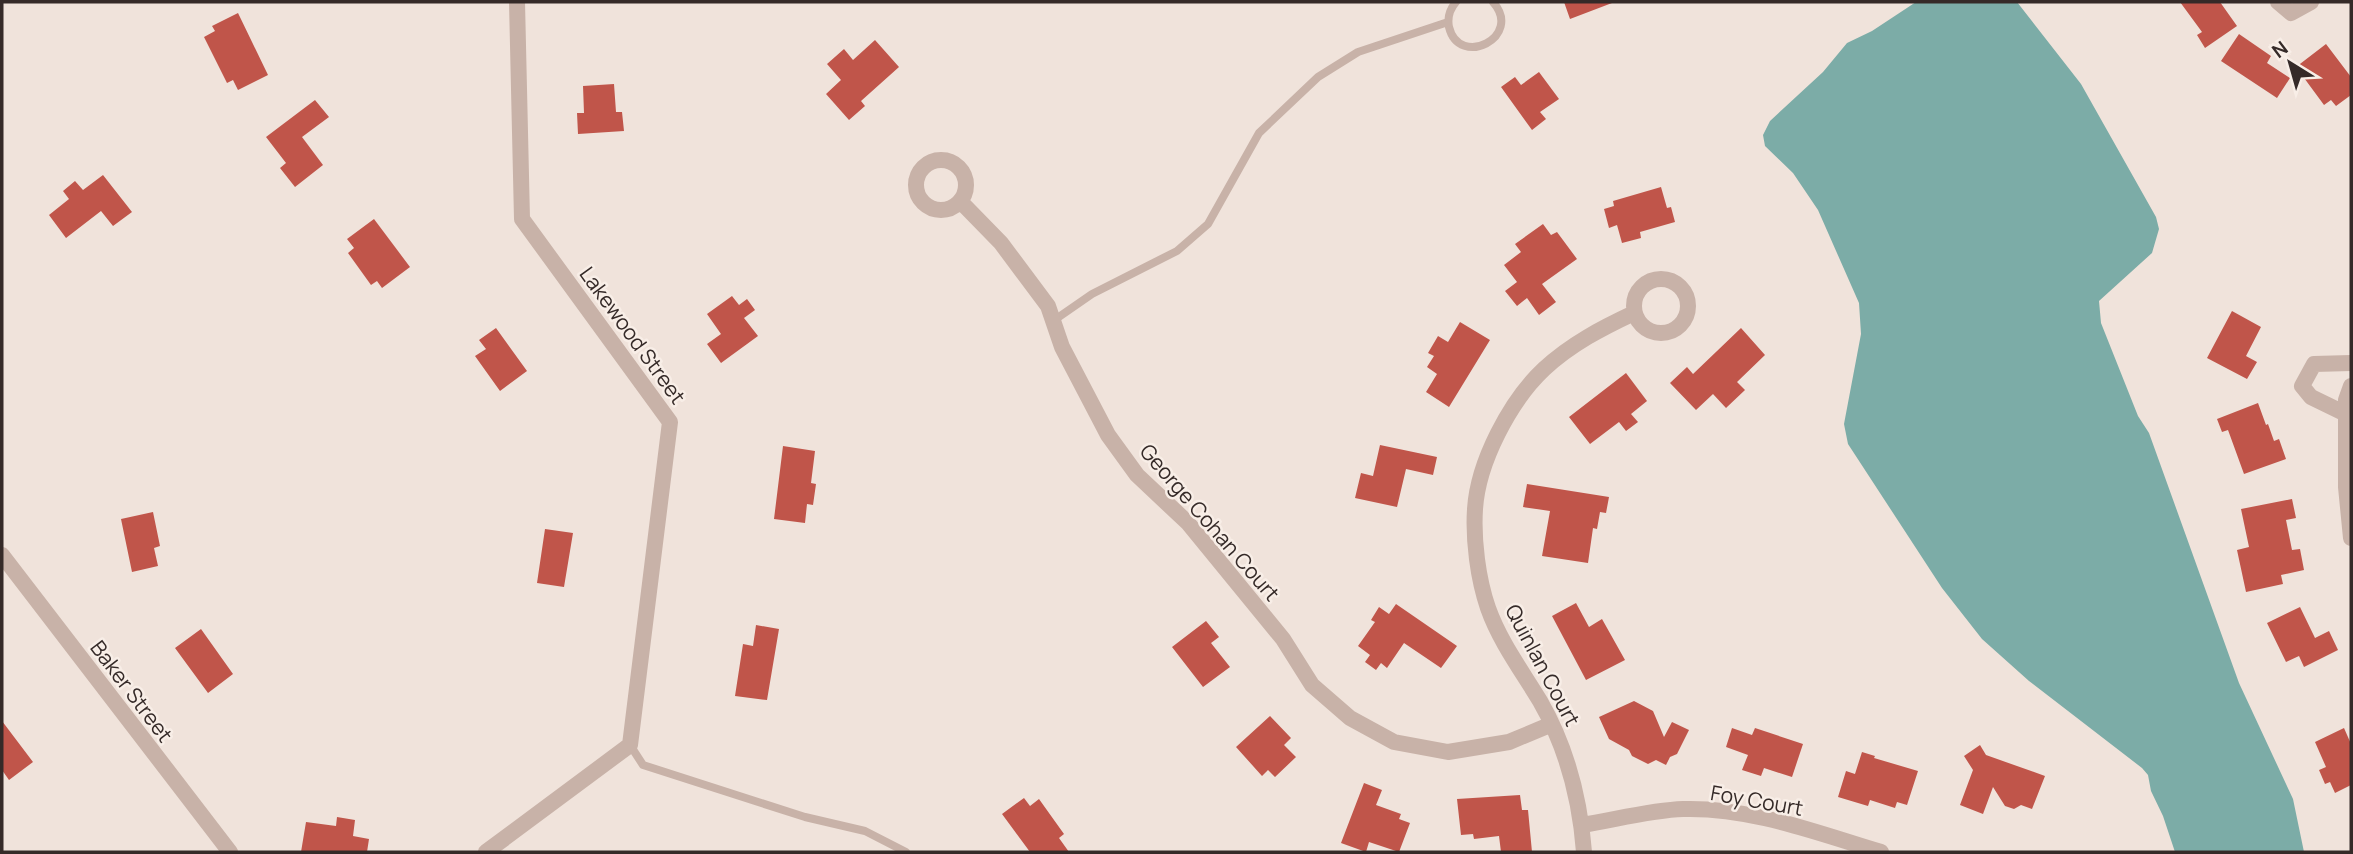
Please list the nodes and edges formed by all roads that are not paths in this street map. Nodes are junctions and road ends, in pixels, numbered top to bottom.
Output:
1 (517, 2) edge
2 (1456, 2) edge
3 (1493, 2) edge
4 (2278, 2) edge
5 (2311, 2) edge
6 (1448, 22) junction
7 (960, 201) dead end
8 (1634, 313) dead end
9 (1053, 321) junction
10 (2351, 363) edge
11 (2351, 386) edge
12 (2346, 414) junction
13 (2351, 538) edge
14 (2, 555) edge
15 (1552, 724) junction
16 (630, 745) junction
17 (1582, 825) junction
18 (230, 852) edge
19 (486, 852) edge
20 (906, 852) edge
21 (1584, 852) edge
22 (1881, 852) edge

1 - 16 street, Lakewood Street
2 - 6 lane
3 - 6 lane
4 - 5 street
6 - 9 lane
7 - 9 street, George Cohan Court
8 - 15 street, Quinlan Court
9 - 15 street, George Cohan Court
10 - 12 street
11 - 12 street
12 - 13 street
14 - 18 street, Baker Street
15 - 17 street, Quinlan Court
16 - 19 street
16 - 20 lane
17 - 21 street, Quinlan Court
17 - 22 street, Foy Court

